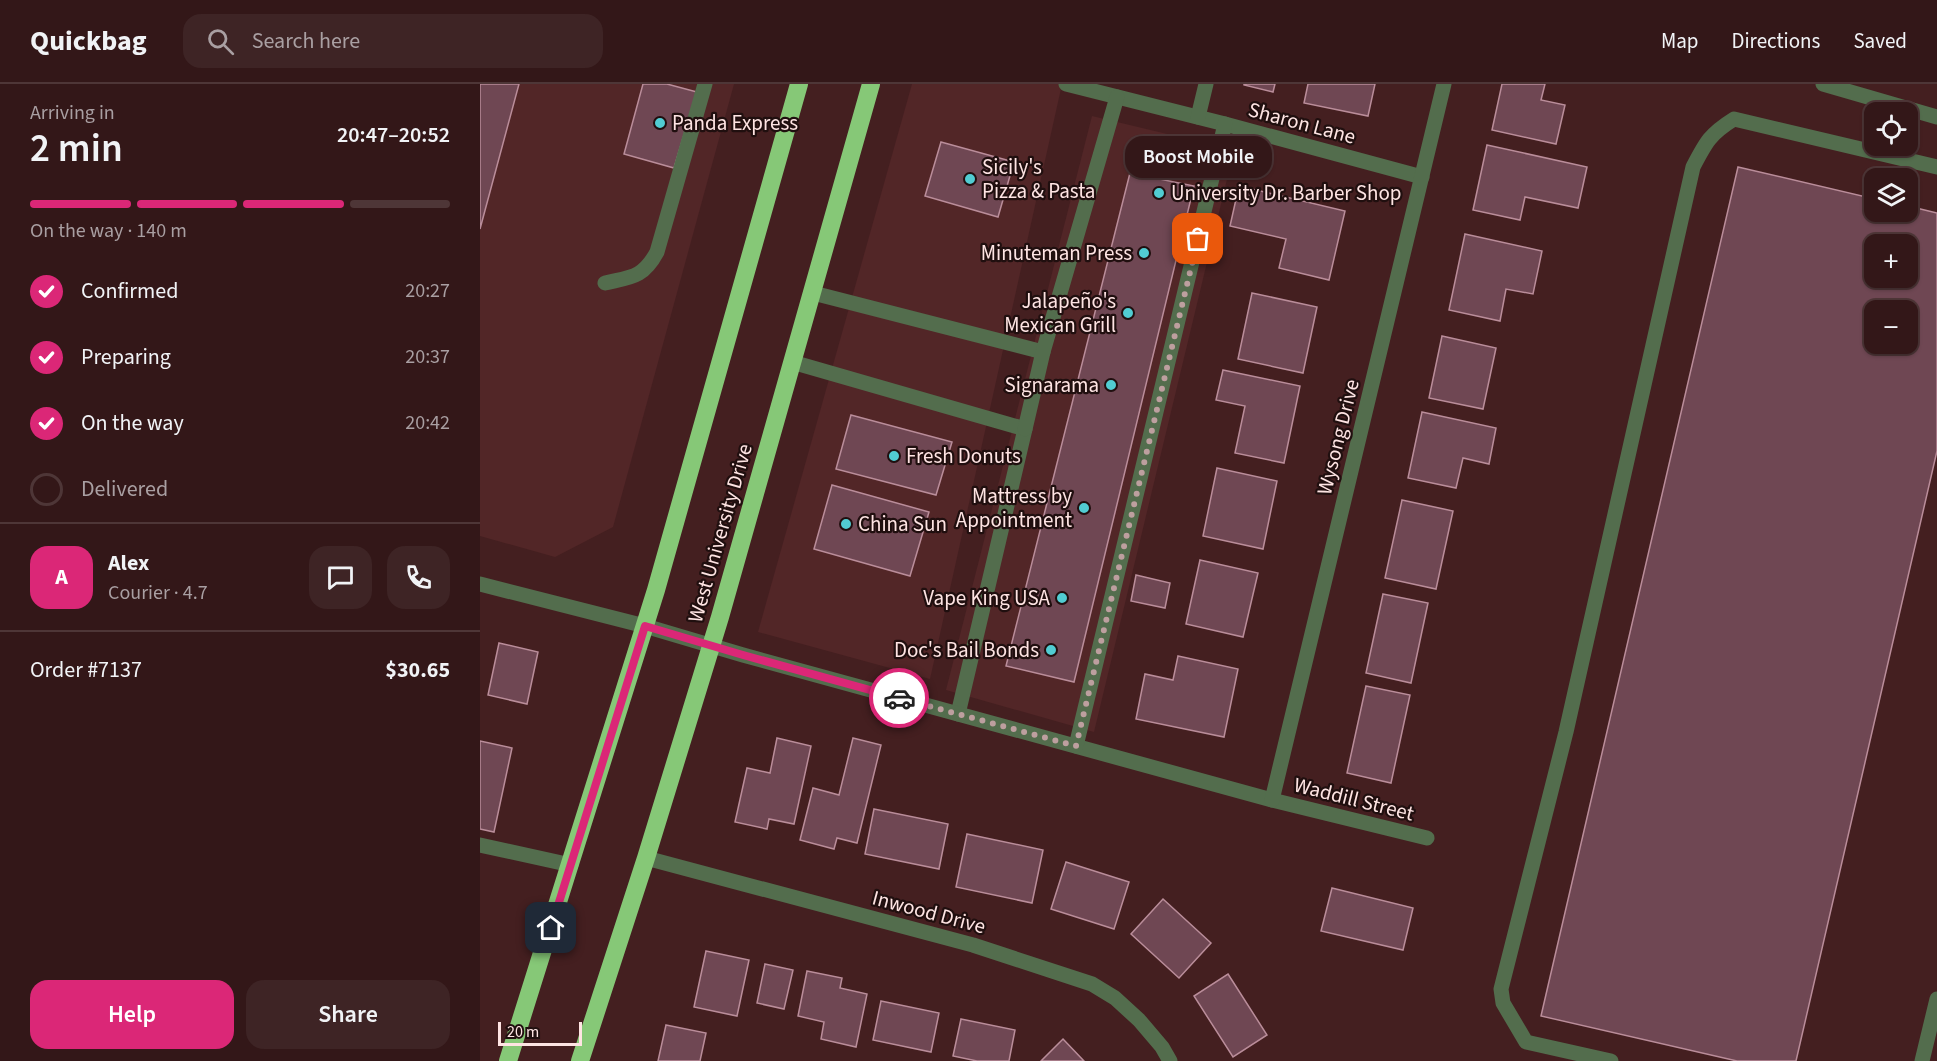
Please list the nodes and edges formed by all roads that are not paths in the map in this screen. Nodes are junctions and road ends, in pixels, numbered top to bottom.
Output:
1 (705, 84) edge
2 (799, 84) edge
3 (871, 84) edge
4 (1066, 84) edge
5 (1206, 84) edge
6 (1444, 84) edge
7 (1823, 84) edge
8 (1117, 97) junction
9 (1198, 117) junction
10 (1937, 117) edge
11 (1225, 124) junction
12 (1937, 167) edge
13 (1422, 177) junction
14 (605, 282) dead end
15 (813, 293) junction
16 (1043, 352) junction
17 (792, 362) junction
18 (1024, 429) junction
19 (480, 584) edge
20 (645, 626) junction
21 (711, 646) junction
22 (958, 714) junction
23 (1076, 746) junction
24 (1272, 800) junction
25 (1427, 838) dead end
26 (480, 845) edge
27 (646, 858) junction
28 (571, 865) junction
29 (1937, 999) edge
30 (508, 1061) edge
31 (580, 1061) edge
32 (1170, 1061) edge
33 (1611, 1061) edge
34 (1922, 1061) edge

1 - 14 street
2 - 20 highway
3 - 15 highway, West University Drive
4 - 8 street, Sharon Lane
5 - 9 street
6 - 13 street, Wysong Drive
7 - 10 street
8 - 9 street, Sharon Lane
8 - 16 street
9 - 11 street, Sharon Lane
11 - 13 street, Sharon Lane
11 - 23 street
12 - 33 street
13 - 24 street, Wysong Drive
15 - 16 street
15 - 17 highway, West University Drive
16 - 18 street
17 - 18 street
17 - 21 highway, West University Drive
18 - 22 street
19 - 20 street, Waddill Street
20 - 21 street, Waddill Street
20 - 28 highway
21 - 22 street, Waddill Street
21 - 27 highway, West University Drive
22 - 23 street, Waddill Street
23 - 24 street, Waddill Street
24 - 25 street, Waddill Street
26 - 28 street
27 - 31 highway, West University Drive
27 - 32 street, Inwood Drive
28 - 30 highway
29 - 34 street

